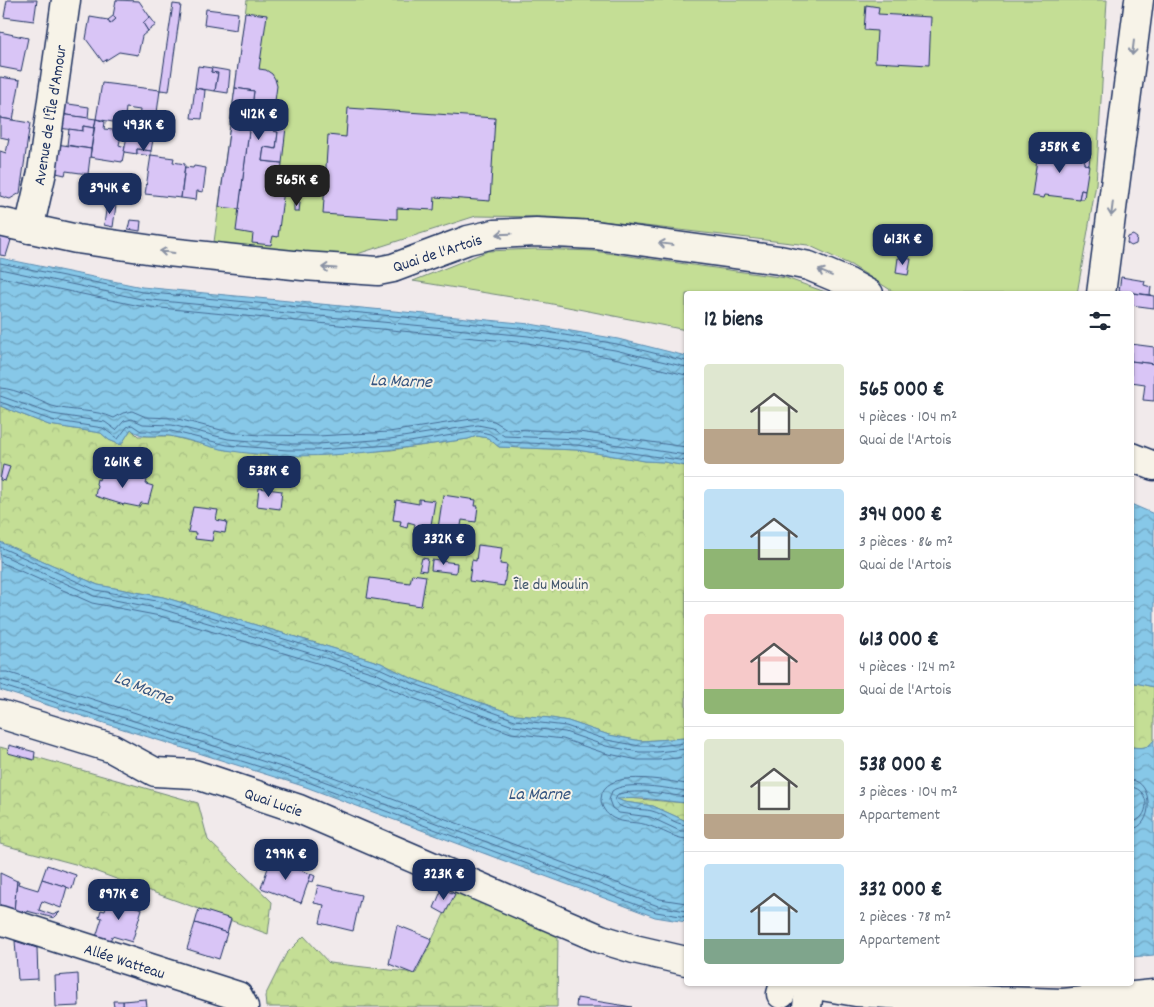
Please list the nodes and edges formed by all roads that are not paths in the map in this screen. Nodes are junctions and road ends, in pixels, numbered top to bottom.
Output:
1 (66, 0) edge
2 (1139, 0) edge
3 (0, 222) edge
4 (29, 229) junction
5 (864, 291) edge
6 (1101, 291) edge
7 (1134, 458) edge
8 (1154, 466) edge
9 (0, 714) edge
10 (0, 920) edge
11 (684, 961) edge
12 (810, 986) edge
13 (822, 986) edge
14 (1154, 994) edge
15 (244, 1007) edge
16 (807, 1007) edge

1 - 4 street, Avenue de l'Île d'Amour
2 -> 6 street
3 - 4 street, Quai de l'Artois
5 -> 4 street, Quai de l'Artois
7 - 8 street
9 - 11 street, Quai Lucie
10 - 15 street, Allée Watteau
12 - 16 street
13 - 14 street

